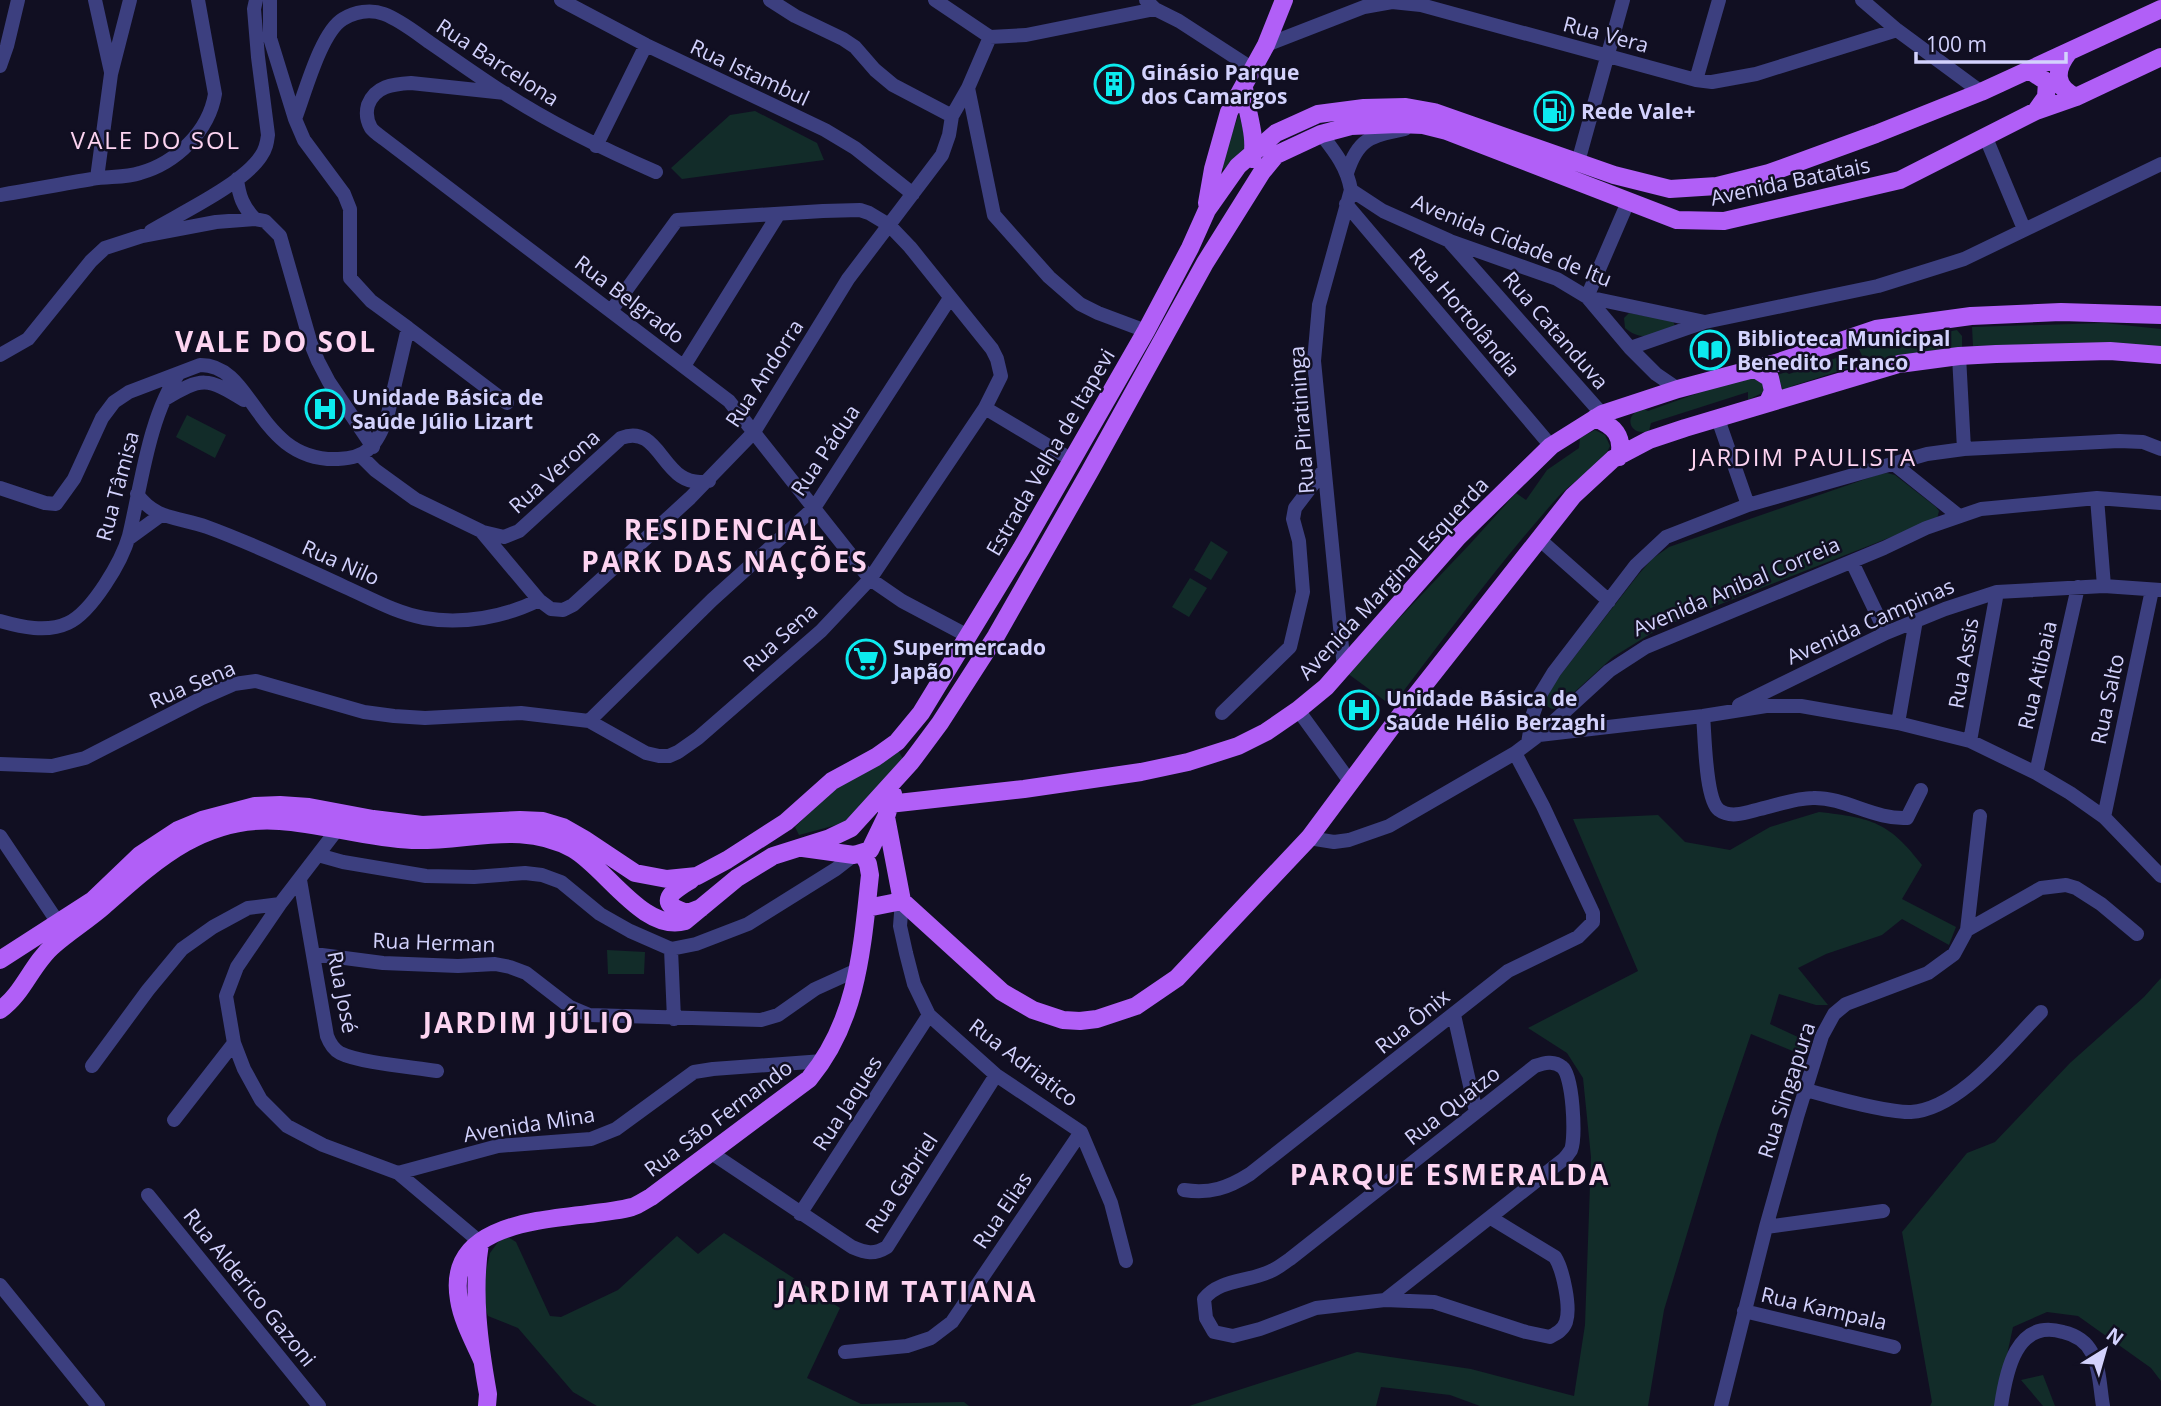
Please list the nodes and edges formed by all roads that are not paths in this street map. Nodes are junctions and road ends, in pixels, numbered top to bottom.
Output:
1 (18, 0) edge
2 (95, 0) edge
3 (130, 0) edge
4 (198, 0) edge
5 (256, 0) edge
6 (270, 0) edge
7 (561, 0) edge
8 (770, 0) edge
9 (935, 0) edge
10 (1284, 0) edge
11 (1623, 0) edge
12 (1719, 0) edge
13 (1862, 0) edge
14 (1151, 5) edge
15 (2161, 9) edge
16 (1897, 30) junction
17 (990, 37) junction
18 (263, 40) junction
19 (646, 45) junction
20 (1266, 45) junction
21 (2068, 53) junction
22 (1608, 56) junction
23 (2161, 57) edge
24 (0, 66) edge
25 (1253, 69) junction
26 (2029, 69) junction
27 (111, 74) junction
28 (1696, 80) junction
29 (1244, 87) junction
30 (968, 88) junction
31 (1981, 92) junction
32 (505, 93) junction
33 (2076, 97) junction
34 (2036, 111) junction
35 (952, 116) junction
36 (295, 119) junction
37 (1423, 125) junction
38 (1321, 134) junction
39 (1986, 138) junction
40 (596, 146) junction
41 (1254, 151) junction
42 (1578, 162) junction
43 (2161, 164) edge
44 (656, 172) dead end
45 (1262, 172) joint
46 (1347, 173) junction
47 (97, 178) junction
48 (237, 179) junction
49 (913, 194) junction
50 (0, 195) edge
51 (1349, 197) junction
52 (1628, 202) junction
53 (1207, 210) junction
54 (778, 215) junction
55 (255, 219) junction
56 (889, 225) junction
57 (2024, 229) junction
58 (142, 236) junction
59 (1450, 241) junction
60 (1205, 263) junction
61 (1587, 297) junction
62 (950, 298) junction
63 (1626, 305) junction
64 (611, 311) junction
65 (2161, 315) edge
66 (1705, 322) junction
67 (1612, 327) junction
68 (408, 328) junction
69 (1146, 331) junction
70 (1630, 348) junction
71 (0, 355) edge
72 (1959, 355) junction
73 (2161, 355) edge
74 (684, 366) junction
75 (1755, 368) junction
76 (179, 372) junction
77 (1656, 374) junction
78 (143, 386) junction
79 (1678, 388) junction
80 (1658, 396) junction
81 (165, 399) junction
82 (1768, 401) junction
83 (507, 403) dead end
84 (1630, 406) junction
85 (254, 407) junction
86 (985, 408) junction
87 (1599, 416) junction
88 (1718, 419) junction
89 (754, 432) junction
90 (1649, 440) junction
91 (1551, 446) junction
92 (373, 447) junction
93 (1964, 449) junction
94 (2161, 449) edge
95 (361, 456) junction
96 (1619, 457) junction
97 (1072, 460) junction
98 (1894, 464) junction
99 (1324, 470) junction
100 (678, 476) junction
101 (709, 481) junction
102 (0, 488) edge
103 (137, 494) junction
104 (2097, 498) junction
105 (2161, 503) edge
106 (1748, 505) junction
107 (814, 508) junction
108 (677, 511) junction
109 (162, 515) junction
110 (1959, 516) junction
111 (481, 531) junction
112 (519, 531) junction
113 (128, 539) junction
114 (1539, 539) junction
115 (1852, 562) junction
116 (516, 573) junction
117 (870, 579) junction
118 (2104, 586) junction
119 (2078, 587) junction
120 (2156, 590) edge
121 (1997, 592) junction
122 (539, 600) junction
123 (1609, 601) junction
124 (1916, 620) junction
125 (0, 621) edge
126 (1885, 634) junction
127 (968, 636) junction
128 (1344, 668) junction
129 (1298, 710) junction
130 (1728, 710) junction
131 (1222, 713) dead end
132 (1703, 716) junction
133 (589, 721) junction
134 (1898, 723) junction
135 (1533, 739) junction
136 (1970, 741) junction
137 (1515, 753) junction
138 (0, 764) edge
139 (902, 772) junction
140 (2036, 773) junction
141 (1351, 783) junction
142 (1921, 790) dead end
143 (888, 811) junction
144 (348, 815) junction
145 (1980, 816) dead end
146 (2104, 817) junction
147 (336, 830) junction
148 (0, 836) edge
149 (1309, 838) junction
150 (796, 847) junction
151 (318, 855) junction
152 (858, 855) junction
153 (697, 876) junction
154 (2161, 876) edge
155 (300, 880) junction
156 (902, 901) junction
157 (280, 904) junction
158 (704, 907) junction
159 (867, 908) junction
160 (59, 924) junction
161 (1967, 930) junction
162 (2137, 934) dead end
163 (671, 949) junction
164 (314, 954) junction
165 (1, 959) edge
166 (859, 969) junction
167 (24, 984) junction
168 (0, 1010) edge
169 (2041, 1012) dead end
170 (929, 1015) junction
171 (1454, 1015) junction
172 (674, 1018) junction
173 (234, 1042) junction
174 (823, 1061) junction
175 (92, 1066) dead end
176 (437, 1071) dead end
177 (996, 1075) junction
178 (1805, 1090) junction
179 (1476, 1112) junction
180 (174, 1120) dead end
181 (1081, 1132) junction
182 (710, 1152) junction
183 (398, 1173) junction
184 (1184, 1190) dead end
185 (148, 1195) dead end
186 (1883, 1211) dead end
187 (800, 1214) junction
188 (1491, 1218) junction
189 (1766, 1227) junction
190 (478, 1243) junction
191 (1126, 1261) dead end
192 (1418, 1275) junction
193 (0, 1285) edge
194 (1385, 1300) junction
195 (1434, 1303) junction
196 (1744, 1311) junction
197 (1894, 1347) dead end
198 (845, 1352) dead end
199 (98, 1406) edge
200 (319, 1406) edge
201 (487, 1406) edge
202 (1721, 1406) edge
203 (2001, 1406) edge
204 (2103, 1406) edge

1 - 24 street
2 - 27 street
3 - 27 street
4 - 47 street
5 - 18 street
6 - 18 street
7 - 19 street, Rua Istambul
8 - 35 street
9 - 17 street
10 - 20 main road
11 - 22 street
12 - 28 street
13 - 16 street
14 - 17 street
14 - 25 street
15 - 21 main road, Estrada Velha de Itapevi
16 - 28 street, Rua Vera
16 - 31 street
17 - 30 street, Rua Andorra
18 - 36 street
18 - 48 street
19 - 40 street
19 - 49 street, Rua Istambul
20 - 22 street, Rua Vera
20 - 25 main road
21 - 26 main road, Estrada Velha de Itapevi
21 - 33 main road
22 - 28 street, Rua Vera
22 - 42 street
23 - 33 main road, Avenida Batatais
25 - 29 main road
26 - 31 main road, Estrada Velha de Itapevi
26 - 34 main road
27 - 47 street
29 - 41 main road
29 - 53 main road
30 - 35 street, Rua Andorra
30 - 69 street
31 - 42 main road, Estrada Velha de Itapevi
32 - 36 street, Rua Barcelona
32 - 40 street, Rua Barcelona
32 - 64 street, Rua Belgrado
33 - 34 main road, Avenida Batatais
34 - 39 main road, Avenida Batatais
35 - 49 street, Rua Andorra
36 - 68 street
37 - 38 main road, Avenida Batatais
37 - 46 street
37 - 52 main road, Avenida Batatais
38 - 45 main road, Avenida Batatais
38 - 46 street, Rua Piratininga
39 - 52 main road, Avenida Batatais
39 - 57 street
40 - 44 street, Rua Barcelona
41 - 42 main road, Estrada Velha de Itapevi
41 - 53 main road, Estrada Velha de Itapevi
41 - 60 main road
43 - 57 street, Avenida Cidade de Itu
45 - 60 main road, Estrada Velha de Itapevi
46 - 51 street, Rua Piratininga
47 - 50 street
48 - 55 street
48 - 58 street
49 - 56 street, Rua Andorra
51 - 59 street, Avenida Cidade de Itu
51 - 91 street, Rua Hortolândia
51 - 99 street, Rua Piratininga
52 - 61 street
53 - 69 main road, Estrada Velha de Itapevi
54 - 56 street, Rua Sena
54 - 64 street, Rua Sena
54 - 74 street
55 - 58 street
55 - 92 street
56 - 62 street, Rua Sena
56 - 89 street, Rua Andorra
57 - 66 street, Avenida Cidade de Itu
58 - 71 street
59 - 61 street, Avenida Cidade de Itu
59 - 87 street, Rua Catanduva
60 - 139 main road, Estrada Velha de Itapevi
61 - 63 street, Avenida Cidade de Itu
61 - 67 street
62 - 86 street, Rua Sena
62 - 107 street, Rua Pádua
63 - 66 street, Avenida Cidade de Itu
63 - 67 street
64 - 74 street, Rua Belgrado
65 - 75 main road, Avenida Marginal Esquerda
66 - 70 street, Avenida Cidade de Itu
67 - 70 street
68 - 83 street
68 - 92 street
69 - 97 main road, Estrada Velha de Itapevi
70 - 77 street
72 - 73 main road
72 - 82 main road
72 - 93 street
74 - 89 street, Rua Belgrado
75 - 79 main road, Avenida Marginal Esquerda
75 - 82 main road
76 - 78 street
76 - 81 street, Rua Tâmisa
76 - 85 street
77 - 79 street
77 - 80 street
78 - 81 street
78 - 102 street
79 - 80 main road, Avenida Marginal Esquerda
80 - 84 main road, Avenida Marginal Esquerda
81 - 85 street
81 - 103 street, Rua Tâmisa
82 - 88 main road
84 - 87 main road, Avenida Marginal Esquerda
84 - 90 main road
85 - 95 street
86 - 97 street
86 - 117 street, Rua Sena
87 - 91 main road, Avenida Marginal Esquerda
87 - 96 main road
88 - 90 main road
88 - 106 street
89 - 101 street, Rua Andorra
89 - 107 street, Rua Belgrado
90 - 96 main road
91 - 128 main road, Avenida Marginal Esquerda
92 - 95 street
93 - 94 street
93 - 98 street
95 - 111 street
96 - 114 main road
97 - 127 main road, Estrada Velha de Itapevi
98 - 106 street
98 - 110 street
99 - 128 street, Rua Piratininga
99 - 131 street
100 - 101 street
100 - 108 street
100 - 112 street, Rua Verona
101 - 108 street, Rua Andorra
103 - 109 street, Rua Nilo
103 - 113 street, Rua Tâmisa
104 - 105 street, Avenida Anibal Correia
104 - 110 street, Avenida Anibal Correia
104 - 118 street
106 - 123 street
107 - 117 street, Rua Belgrado
107 - 133 street, Rua Pádua
108 - 122 street, Rua Andorra
109 - 113 street
109 - 122 street, Rua Nilo
110 - 115 street, Avenida Anibal Correia
111 - 112 street, Rua Verona
111 - 116 street
112 - 116 street
113 - 125 street, Rua Tâmisa
114 - 123 street
114 - 141 main road
115 - 126 street
115 - 135 street, Avenida Anibal Correia
116 - 122 street
117 - 127 street, Rua Belgrado
117 - 133 street, Rua Sena
118 - 119 street, Avenida Campinas
118 - 120 street, Avenida Campinas
119 - 121 street, Avenida Campinas
119 - 140 street, Rua Atibaia
120 - 146 street, Rua Salto
121 - 124 street, Avenida Campinas
121 - 136 street, Rua Assis
123 - 135 street
124 - 126 street, Avenida Campinas
124 - 134 street
126 - 130 street, Avenida Campinas
127 - 153 main road, Estrada Velha de Itapevi
128 - 129 main road, Avenida Marginal Esquerda
129 - 141 street
129 - 143 main road, Avenida Marginal Esquerda
130 - 132 street
130 - 134 street
132 - 135 street
132 - 142 street
133 - 138 street, Rua Sena
134 - 136 street
135 - 137 street, Avenida Anibal Correia
136 - 140 street
137 - 149 street, Avenida Anibal Correia
137 - 171 street, Rua Ônix
139 - 143 main road
139 - 150 main road, Estrada Velha de Itapevi
140 - 146 street
141 - 149 main road
143 - 152 main road
143 - 156 main road, Rua Adriatico
144 - 147 street
144 - 153 main road, Estrada Velha de Itapevi
144 - 160 main road, Estrada Velha de Itapevi
145 - 161 street
146 - 154 street
147 - 151 street
147 - 158 main road, Estrada Velha de Itapevi
147 - 167 main road, Estrada Velha de Itapevi
148 - 160 street
149 - 156 main road
150 - 152 main road
150 - 158 main road, Estrada Velha de Itapevi
151 - 155 street
151 - 163 street
152 - 159 main road, Rua São Fernando
152 - 163 street
153 - 158 main road
155 - 157 street
155 - 164 street, Rua José
156 - 159 main road
156 - 170 street, Rua Adriatico
157 - 173 street
157 - 175 street
159 - 166 main road, Rua São Fernando
160 - 165 main road, Estrada Velha de Itapevi
161 - 162 street, Rua Singapura
161 - 178 street, Rua Singapura
163 - 172 street
164 - 172 street, Rua Herman
164 - 176 street, Rua José
165 - 167 main road
166 - 172 street, Rua Herman
166 - 174 main road, Rua São Fernando
167 - 168 main road, Estrada Velha de Itapevi
169 - 178 street
170 - 177 street, Rua Adriatico
170 - 187 street, Rua Jaques
171 - 179 street
171 - 184 street, Rua Ônix
173 - 180 street
173 - 183 street
174 - 182 main road, Rua São Fernando
174 - 183 street, Avenida Mina
177 - 181 street, Rua Adriatico
177 - 187 street, Rua Gabriel
178 - 189 street, Rua Singapura
179 - 188 street, Rua Quatzo
179 - 194 street, Rua Quatzo
181 - 191 street, Rua Adriatico
181 - 198 street, Rua Elias
182 - 187 street, Rua Gabriel
182 - 190 main road, Rua São Fernando
183 - 190 street
185 - 200 street, Rua Alderico Gazoni
186 - 189 street
188 - 192 street
188 - 195 street
189 - 196 street, Rua Singapura
190 - 201 main road
192 - 194 street
192 - 195 street
193 - 199 street
194 - 195 street
196 - 197 street, Rua Kampala
196 - 202 street, Rua Singapura
203 - 204 street

